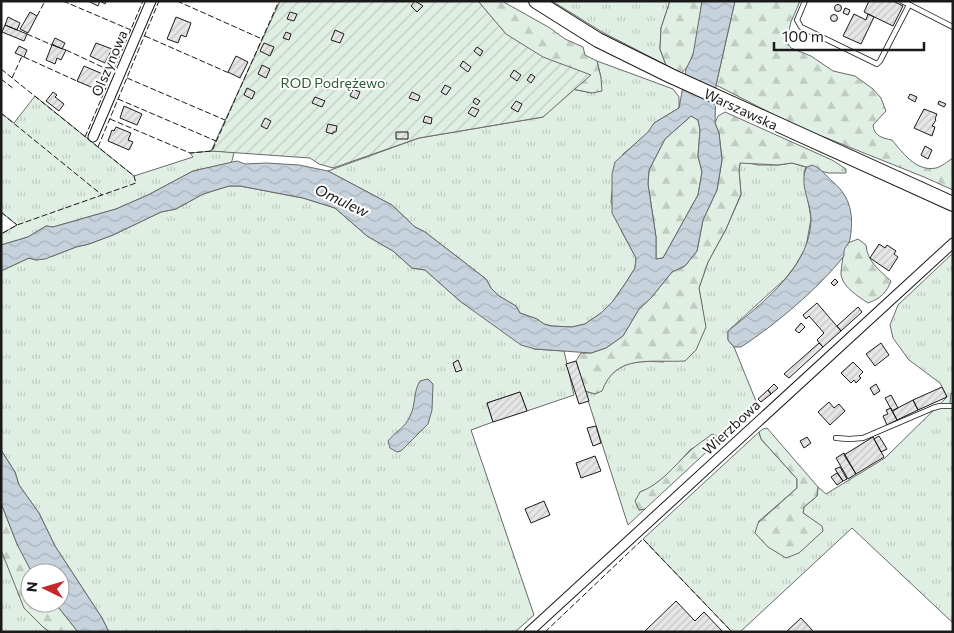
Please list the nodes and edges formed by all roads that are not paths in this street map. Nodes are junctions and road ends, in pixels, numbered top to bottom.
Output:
1 (151, 1) edge
2 (536, 1) edge
3 (805, 1) edge
4 (902, 1) edge
5 (909, 5) junction
6 (953, 27) edge
7 (92, 136) dead end
8 (953, 204) edge
9 (953, 243) edge
10 (953, 406) edge
11 (836, 438) dead end
12 (529, 632) edge

1 - 7 street, Olszynowa
2 - 8 main road, Warszawska
3 - 5 lane
4 - 5 lane
5 - 6 lane
9 - 12 street, Wierzbowa
10 - 11 lane

